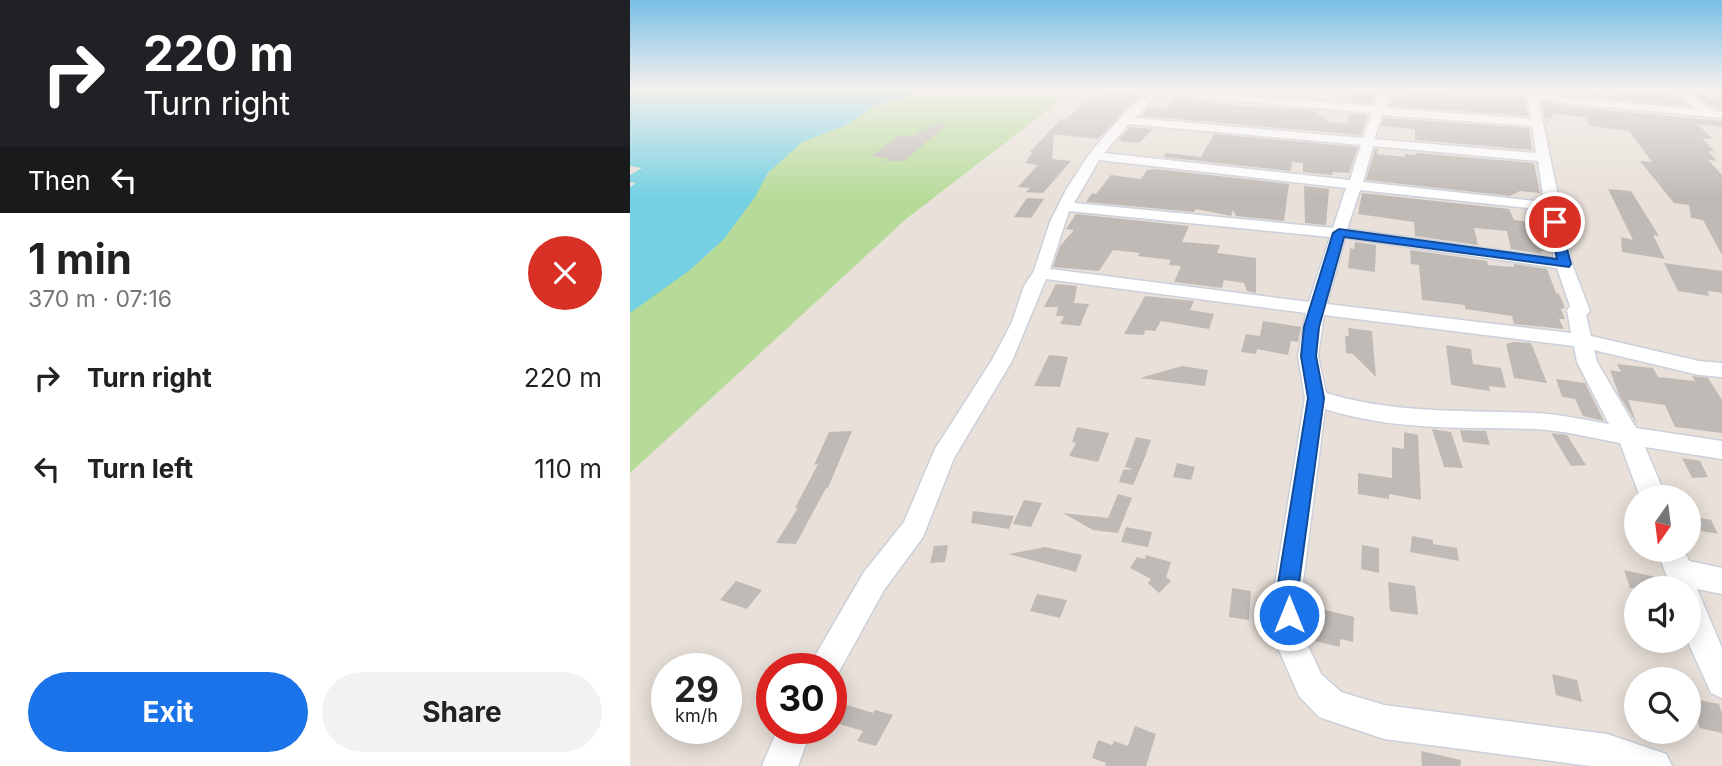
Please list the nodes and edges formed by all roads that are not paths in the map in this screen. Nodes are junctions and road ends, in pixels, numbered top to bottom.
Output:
1 (1120, 126) edge
2 (1186, 126) edge
3 (1374, 126) edge
4 (1538, 126) edge
5 (1370, 143) junction
6 (1094, 156) junction
7 (1544, 158) junction
8 (1356, 185) junction
9 (1064, 206) junction
10 (1553, 207) junction
11 (1339, 233) junction
12 (1564, 264) junction
13 (1042, 271) junction
14 (1318, 307) junction
15 (1584, 341) junction
16 (1722, 370) edge
17 (1316, 398) junction
18 (1629, 436) junction
19 (1722, 450) edge
20 (1648, 485) edge
21 (1701, 579) edge
22 (1722, 581) edge
23 (1701, 636) edge
24 (833, 653) edge
25 (1722, 682) edge
26 (789, 744) edge
27 (780, 766) edge
28 (1654, 766) edge

1 - 6 street
2 - 5 street
3 - 5 street
4 - 7 street
5 - 7 street
5 - 8 street
6 - 8 street
6 - 9 street
7 - 10 street
8 - 10 street
8 - 11 street
9 - 11 street
9 - 13 street
10 - 12 street
11 - 12 street
11 - 14 street
12 - 15 street
13 - 14 street
13 - 24 street
14 - 15 street
14 - 17 street
15 - 16 street
15 - 18 street
17 - 18 street
17 - 28 street
18 - 19 street
18 - 20 street
21 - 22 street
23 - 25 street
26 - 27 street

